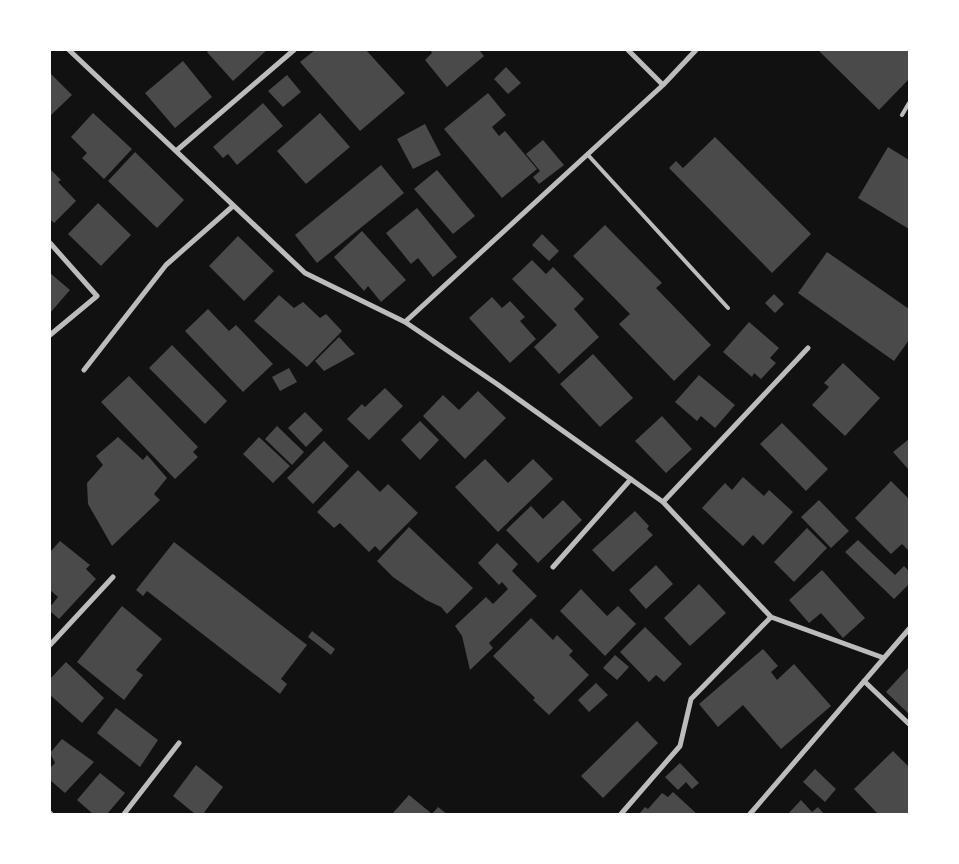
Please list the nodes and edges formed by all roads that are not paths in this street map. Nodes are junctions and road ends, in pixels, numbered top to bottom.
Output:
1 (71, 50) edge
2 (294, 50) edge
3 (628, 50) edge
4 (696, 50) edge
5 (663, 85) junction
6 (909, 104) edge
7 (902, 115) dead end
8 (176, 151) junction
9 (588, 155) junction
10 (233, 206) junction
11 (50, 243) edge
12 (728, 308) dead end
13 (405, 322) junction
14 (50, 335) edge
15 (808, 348) dead end
16 (84, 370) dead end
17 (631, 479) junction
18 (663, 502) junction
19 (553, 567) dead end
20 (113, 577) dead end
21 (771, 617) junction
22 (909, 629) edge
23 (50, 645) edge
24 (884, 658) junction
25 (864, 681) junction
26 (909, 724) edge
27 (179, 744) dead end
28 (124, 814) edge
29 (621, 814) edge
30 (750, 814) edge

1 - 8 street
2 - 8 street
3 - 5 street
4 - 5 street
5 - 9 street
6 - 7 lane
8 - 10 street
9 - 12 lane
9 - 13 street
10 - 13 street
10 - 16 street
11 - 14 street
13 - 17 street
15 - 18 street
17 - 18 street
17 - 19 street
18 - 21 street
20 - 23 street
21 - 24 street
21 - 29 street
22 - 24 street
24 - 25 street
25 - 26 street
25 - 30 street
27 - 28 street

